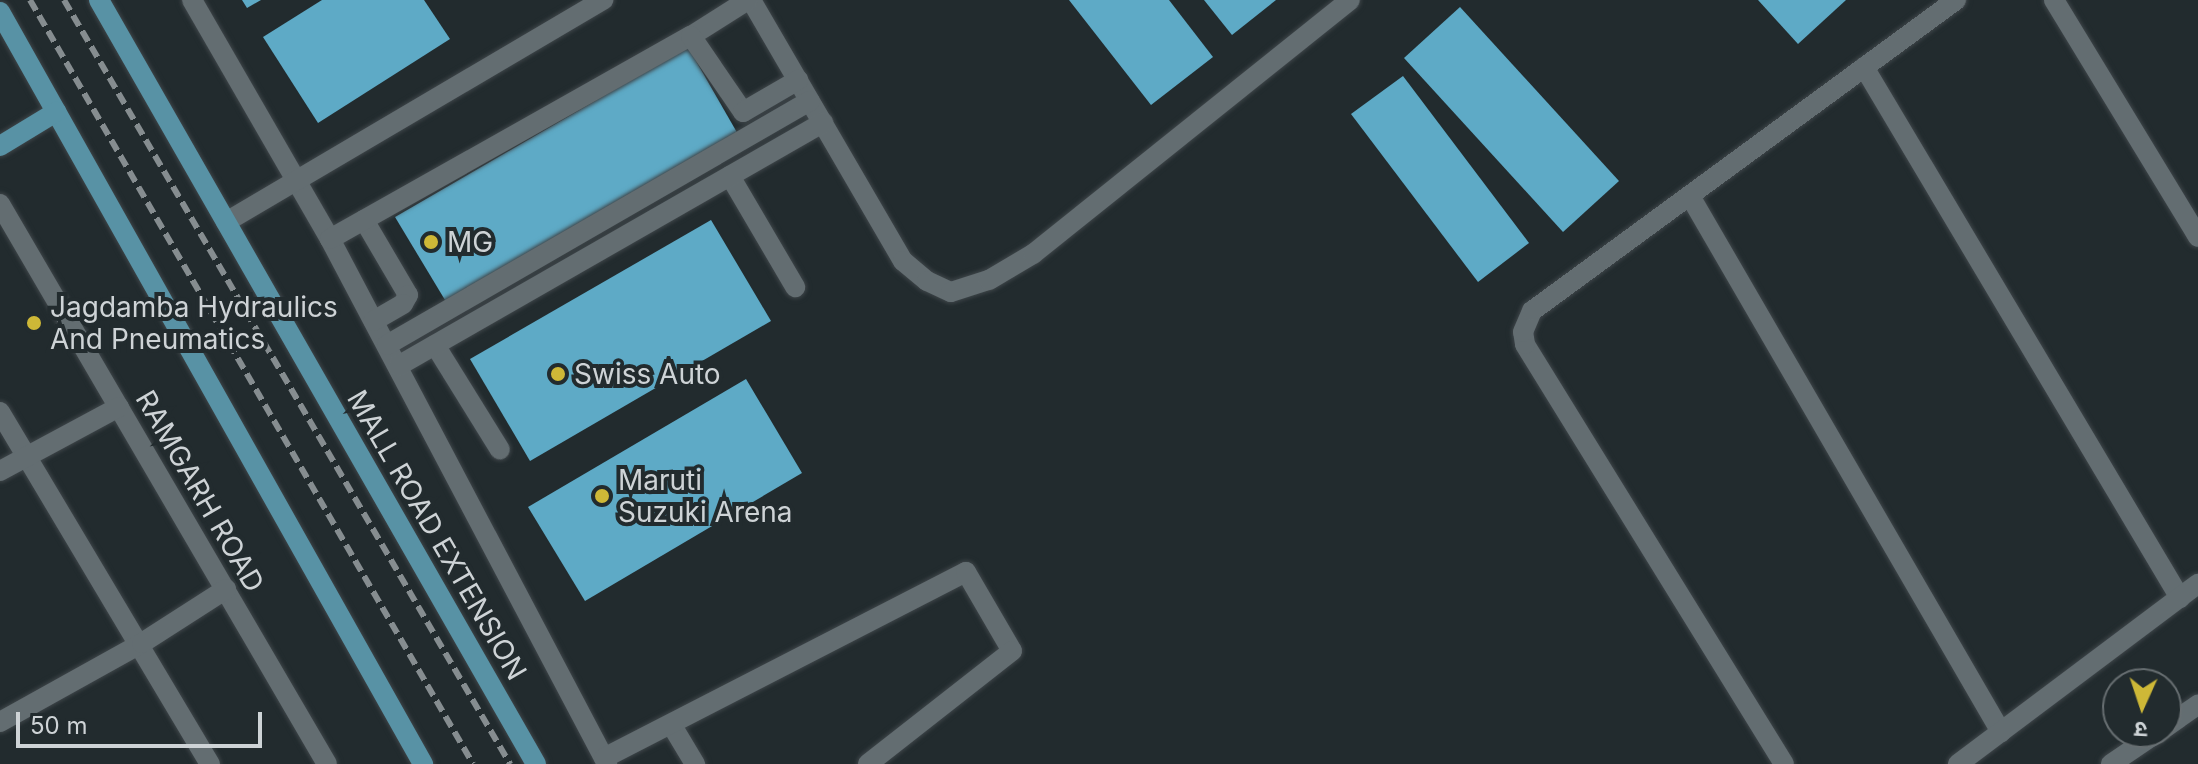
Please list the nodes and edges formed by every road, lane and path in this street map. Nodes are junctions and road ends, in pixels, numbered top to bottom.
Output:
1 (99, 0) edge
2 (192, 0) edge
3 (603, 0) edge
4 (750, 0) edge
5 (1350, 0) edge
6 (1956, 0) edge
7 (2054, 0) edge
8 (0, 12) edge
9 (691, 36) junction
10 (1864, 67) junction
11 (798, 80) junction
12 (810, 101) junction
13 (56, 112) junction
14 (823, 123) junction
15 (0, 146) edge
16 (730, 176) junction
17 (297, 179) junction
18 (1690, 196) junction
19 (0, 204) edge
20 (364, 220) junction
21 (226, 222) junction
22 (2198, 237) edge
23 (330, 239) junction
24 (795, 287) dead end
25 (373, 321) junction
26 (387, 345) junction
27 (435, 345) junction
28 (398, 366) junction
29 (119, 407) junction
30 (0, 412) edge
31 (500, 450) dead end
32 (28, 457) junction
33 (0, 471) edge
34 (2198, 584) edge
35 (226, 589) junction
36 (2180, 598) junction
37 (142, 643) junction
38 (0, 722) edge
39 (671, 724) junction
40 (2001, 732) junction
41 (2134, 748) edge
42 (605, 761) edge
43 (210, 764) edge
44 (327, 764) edge
45 (423, 764) edge
46 (536, 764) edge
47 (695, 764) edge
48 (868, 764) edge
49 (1784, 764) edge
50 (1958, 764) edge
51 (2111, 764) edge

1 - 21 main road, MALL ROAD EXTENSION
2 - 17 street
3 - 17 street
4 - 9 street
4 - 11 street
5 - 14 street
6 - 10 street
7 - 22 street
8 - 13 main road
9 - 11 street
9 - 20 street
10 - 18 street
10 - 36 street
11 - 12 street
12 - 14 street
12 - 26 street
13 - 15 main road
13 - 45 main road
14 - 16 street
16 - 24 street
16 - 27 street
17 - 21 street
17 - 23 street
18 - 40 street
18 - 49 street
19 - 29 street, RAMGARH ROAD
20 - 23 street
20 - 25 street
21 - 46 main road, MALL ROAD EXTENSION
23 - 25 street
25 - 26 street
26 - 28 street
27 - 28 street
27 - 31 street
28 - 42 street
29 - 32 street
29 - 35 street, RAMGARH ROAD
30 - 32 street
32 - 33 street
32 - 37 street
34 - 36 street
35 - 37 street
35 - 44 street, RAMGARH ROAD
36 - 40 street
37 - 38 street
37 - 43 street
39 - 42 street
39 - 47 street
39 - 48 street
40 - 50 street
41 - 51 street

